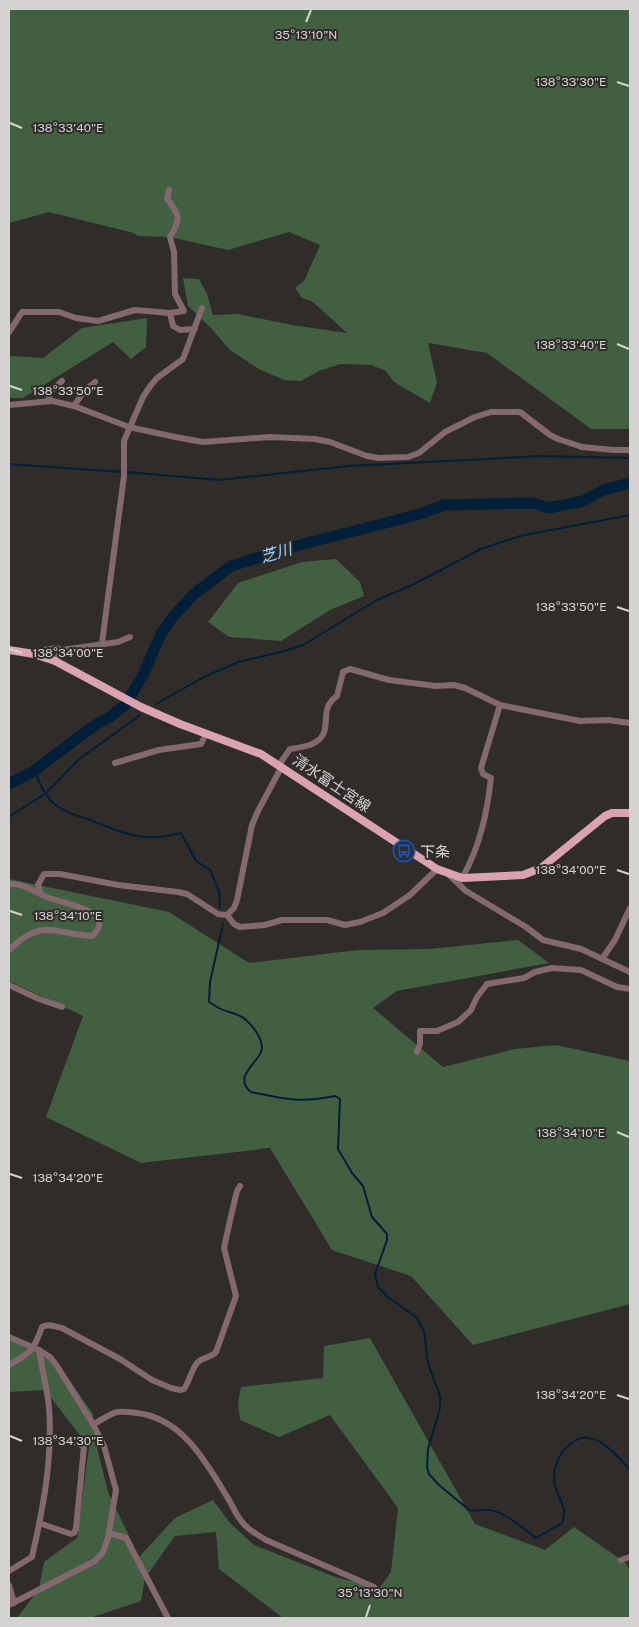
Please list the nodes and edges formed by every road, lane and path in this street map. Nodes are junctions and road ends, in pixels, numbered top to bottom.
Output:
1 (169, 190) dead end
2 (202, 308) dead end
3 (170, 313) junction
4 (195, 329) junction
5 (9, 332) edge
6 (62, 381) dead end
7 (95, 382) dead end
8 (48, 401) junction
9 (9, 405) edge
10 (74, 406) junction
11 (129, 427) junction
12 (630, 450) edge
13 (130, 637) dead end
14 (102, 643) junction
15 (9, 650) edge
16 (44, 650) dead end
17 (62, 650) junction
18 (56, 661) junction
19 (500, 705) junction
20 (630, 723) edge
21 (206, 734) junction
22 (115, 763) dead end
23 (281, 766) junction
24 (630, 813) edge
25 (437, 869) junction
26 (447, 873) junction
27 (462, 878) junction
28 (9, 884) edge
29 (41, 894) junction
30 (630, 908) edge
31 (227, 915) junction
32 (9, 950) edge
33 (602, 959) junction
34 (630, 972) edge
35 (9, 985) edge
36 (630, 989) edge
37 (62, 1008) dead end
38 (416, 1052) dead end
39 (240, 1186) dead end
40 (9, 1337) edge
41 (37, 1349) junction
42 (9, 1365) edge
43 (93, 1424) junction
44 (49, 1436) junction
45 (39, 1523) junction
46 (109, 1533) junction
47 (630, 1557) edge
48 (621, 1560) dead end
49 (9, 1570) edge
50 (9, 1585) edge
51 (374, 1587) dead end
52 (11, 1604) edge
53 (168, 1618) edge

1 - 3 street
2 - 4 street
3 - 4 street
3 - 5 street
4 - 11 street
6 - 8 street
7 - 10 street
8 - 9 street
8 - 10 street
10 - 11 street
11 - 12 street
11 - 14 street
13 - 14 street
14 - 17 street
15 - 18 main road, 清水富士宮線
16 - 17 street
17 - 18 street
18 - 21 main road, 清水富士宮線
19 - 20 street
19 - 23 street
19 - 27 street
21 - 22 street
21 - 23 main road, 清水富士宮線
23 - 25 main road, 清水富士宮線
23 - 31 street
24 - 27 main road, 清水富士宮線
25 - 26 main road, 清水富士宮線
25 - 31 street
26 - 27 main road, 清水富士宮線
26 - 33 street
28 - 29 street
29 - 31 street
29 - 32 street
30 - 33 street
33 - 34 street
35 - 37 street
36 - 38 street
39 - 41 street
40 - 41 street
41 - 42 street
41 - 43 street
41 - 44 street
43 - 46 street
43 - 51 street
44 - 45 street
44 - 45 street
45 - 49 street
46 - 52 street
46 - 53 street
47 - 48 street
50 - 52 street

